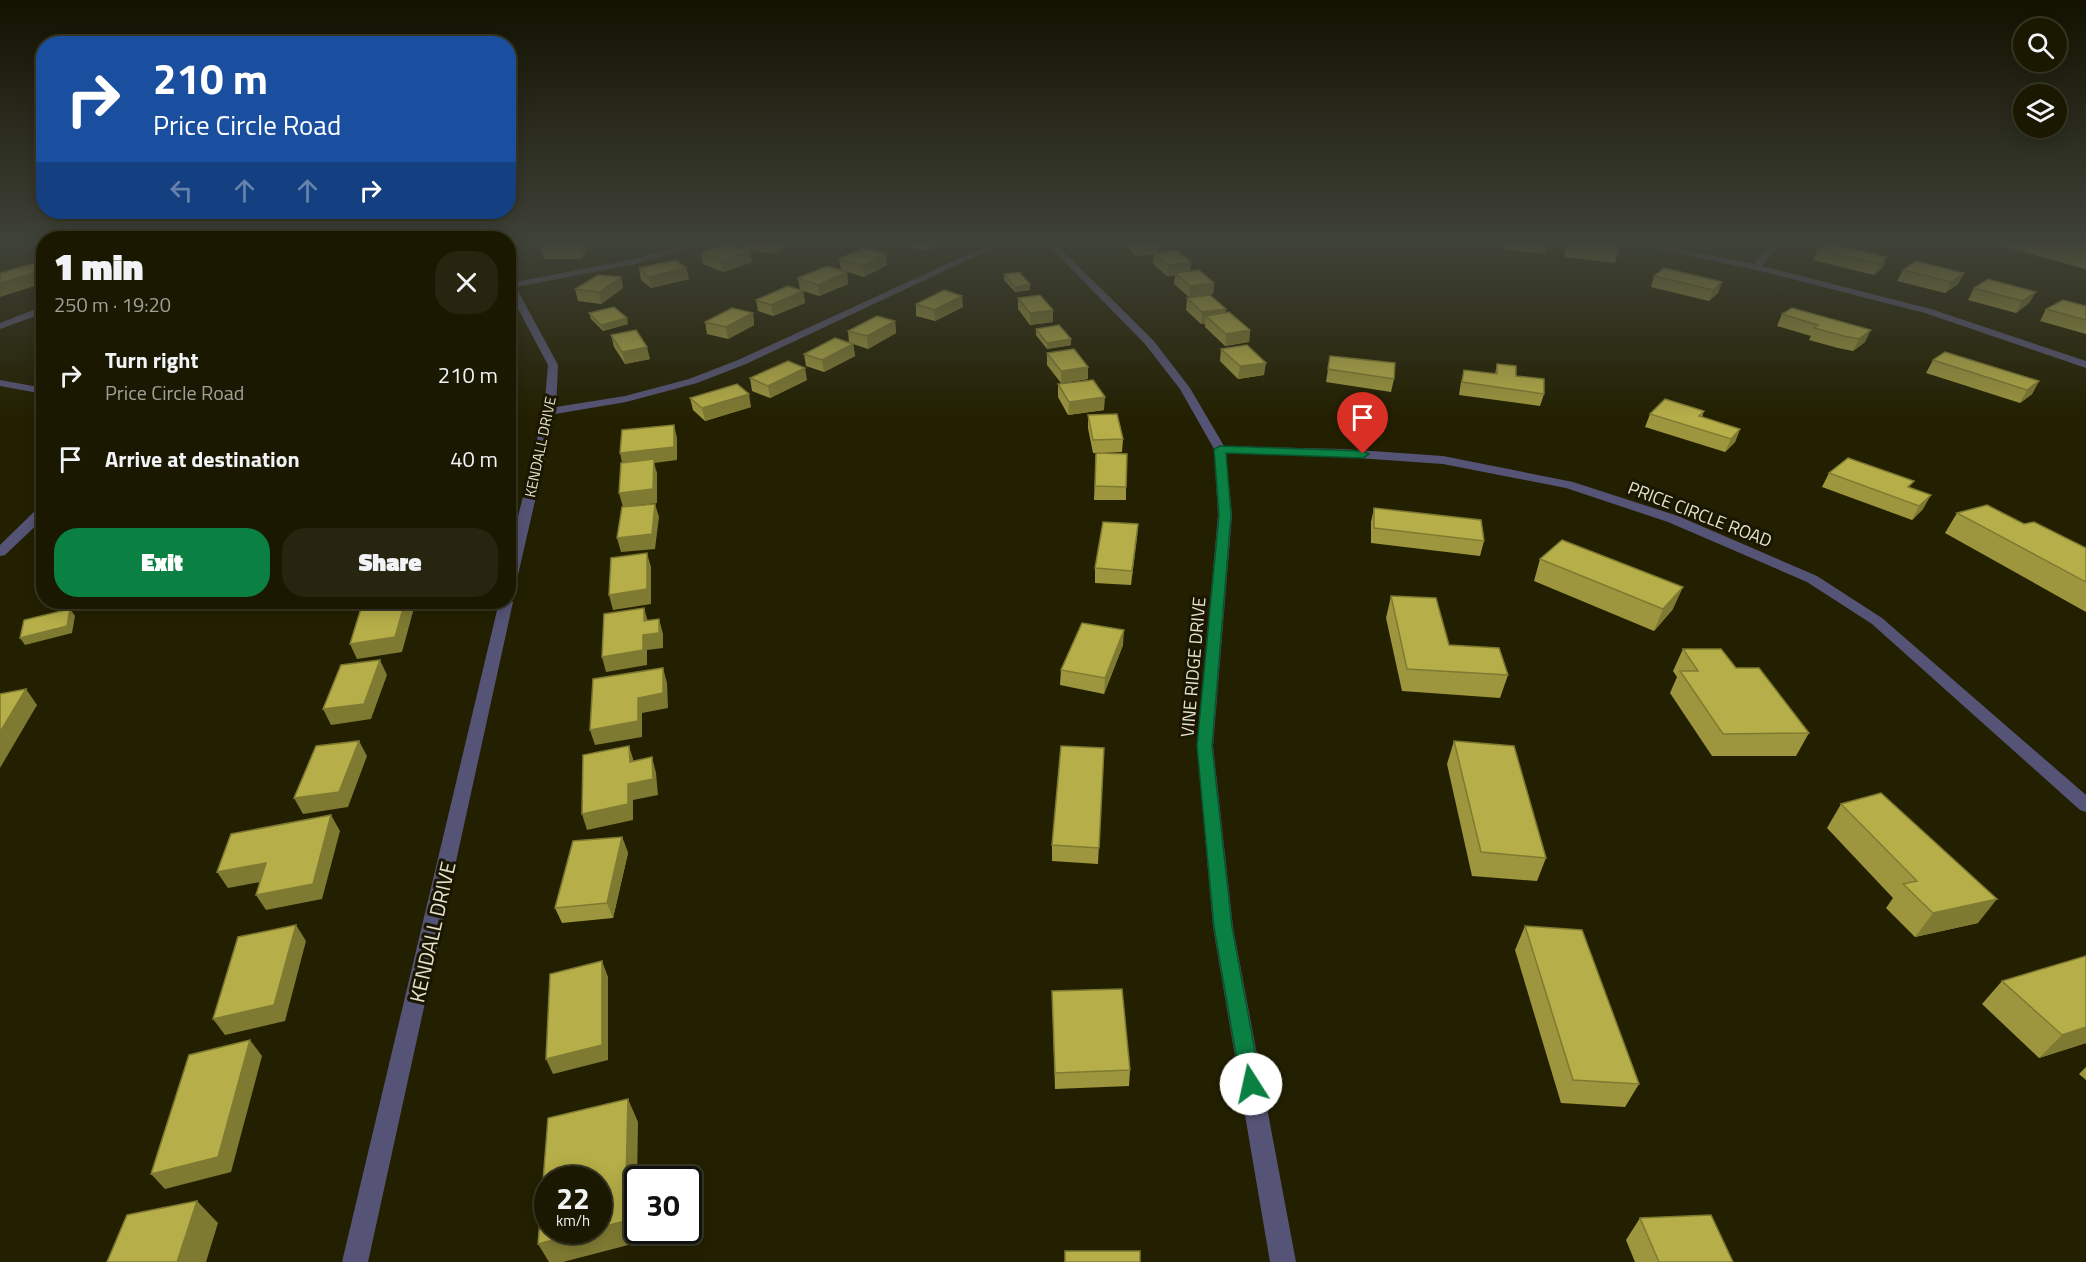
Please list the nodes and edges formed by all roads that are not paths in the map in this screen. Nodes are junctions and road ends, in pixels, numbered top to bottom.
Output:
1 (519, 300) edge
2 (876, 300) edge
3 (1107, 300) edge
4 (1885, 300) edge
5 (36, 312) edge
6 (0, 326) edge
7 (2086, 365) edge
8 (0, 383) edge
9 (36, 390) edge
10 (550, 411) junction
11 (1220, 449) junction
12 (36, 518) edge
13 (0, 552) edge
14 (516, 554) edge
15 (504, 609) edge
16 (2086, 805) edge
17 (355, 1262) edge
18 (1283, 1262) edge

1 - 10 street, KENDALL DRIVE
2 - 10 street
3 - 11 street, VINE RIDGE DRIVE
4 - 7 street
5 - 6 street
8 - 9 street
10 - 14 street, KENDALL DRIVE
11 - 16 street, PRICE CIRCLE ROAD
11 - 18 street, VINE RIDGE DRIVE
12 - 13 street
15 - 17 street, KENDALL DRIVE

